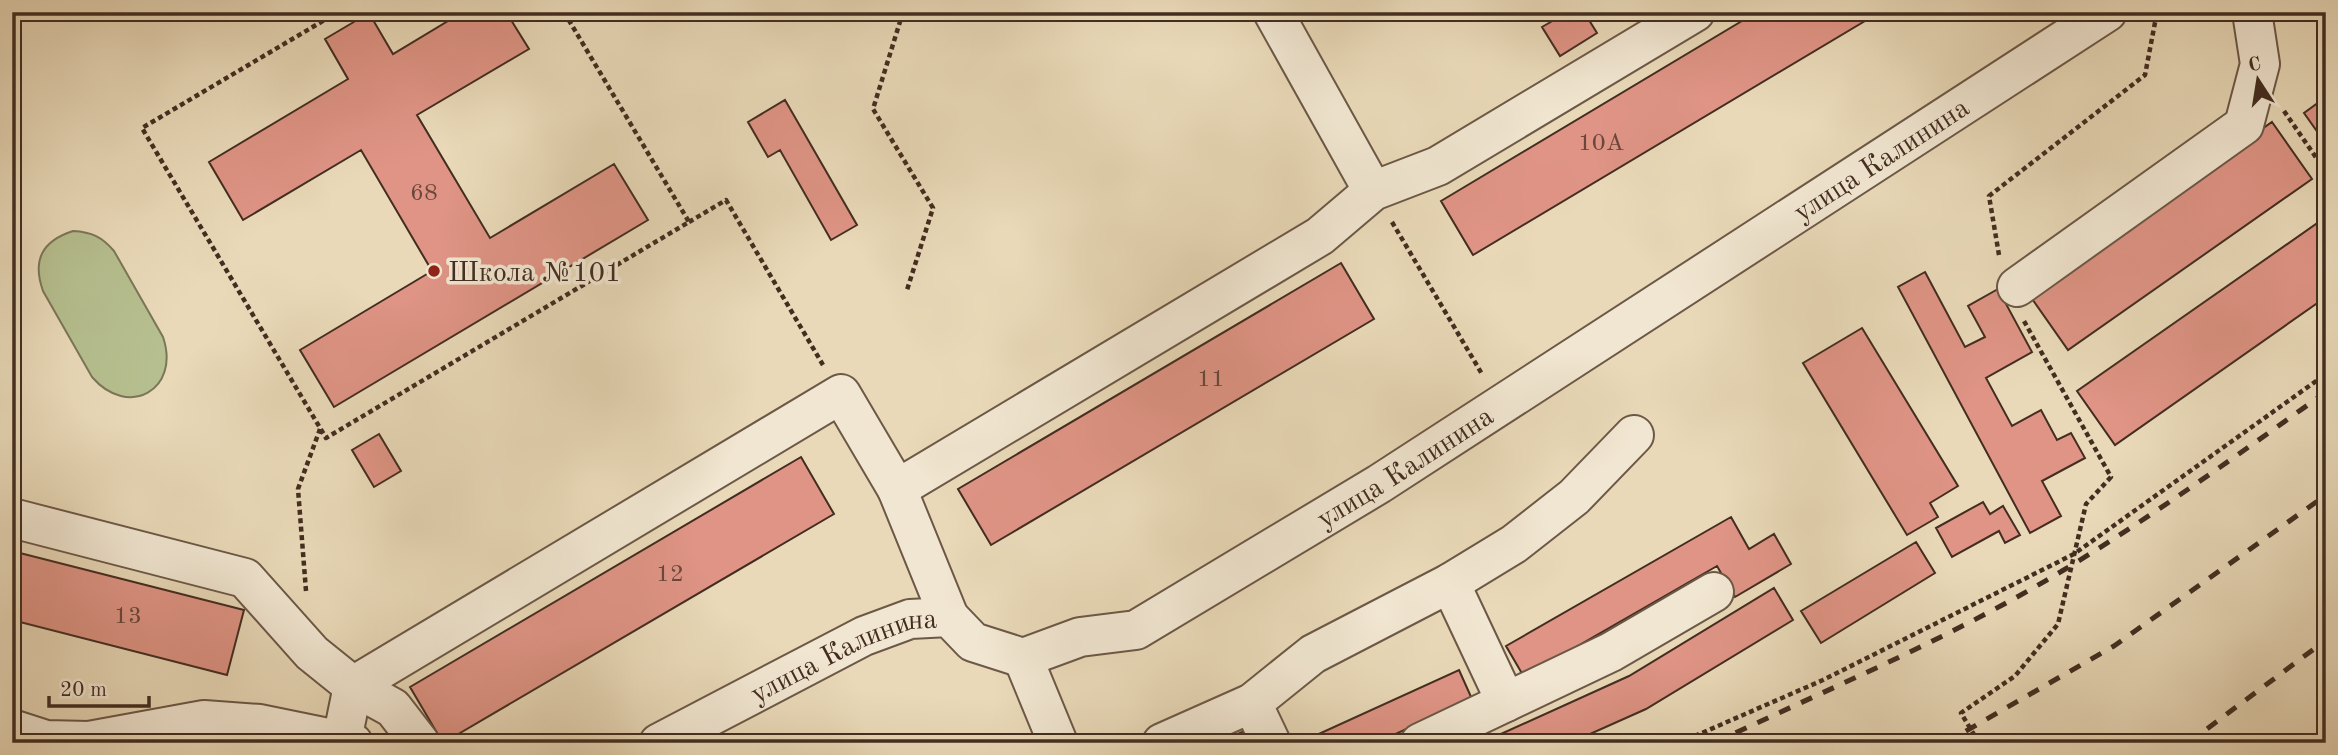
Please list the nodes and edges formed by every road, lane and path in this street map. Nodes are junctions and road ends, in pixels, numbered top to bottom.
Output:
1 (564, 12) edge
2 (903, 12) edge
3 (1273, 12) edge
4 (1695, 12) edge
5 (2107, 12) edge
6 (2157, 12) edge
7 (2252, 12) edge
8 (335, 13) edge
9 (2244, 125) junction
10 (2326, 168) edge
11 (1373, 191) junction
12 (689, 222) junction
13 (2011, 286) junction
14 (907, 290) dead end
15 (2326, 374) edge
16 (841, 394) junction
17 (1500, 403) junction
18 (321, 429) junction
19 (1634, 435) dead end
20 (897, 489) junction
21 (12, 518) edge
22 (2074, 554) junction
23 (1450, 583) junction
24 (1714, 592) dead end
25 (949, 617) junction
26 (312, 653) junction
27 (1023, 658) junction
28 (353, 686) junction
29 (1506, 702) junction
30 (1252, 703) junction
31 (12, 729) edge
32 (347, 741) edge
33 (420, 743) edge
34 (659, 743) edge
35 (1058, 743) edge
36 (1162, 743) edge
37 (1271, 743) edge
38 (1420, 743) edge
39 (1679, 743) edge
40 (1979, 743) edge

1 - 12 path
2 - 14 path
3 - 11 street
4 - 11 street
5 - 17 street, улица Калинина
6 - 13 path
7 - 9 street
8 - 18 path
9 - 10 path
9 - 13 street
11 - 17 path
11 - 20 street
12 - 16 path
12 - 18 path
13 - 22 path
15 - 22 path
16 - 20 street
16 - 28 street
17 - 27 street, улица Калинина
18 - 26 path
19 - 23 street
20 - 25 street
21 - 26 street
22 - 39 path
22 - 40 path
23 - 29 street
23 - 30 street
24 - 29 street
25 - 27 street, улица Калинина
25 - 34 street, улица Калинина
26 - 28 street
27 - 35 street
28 - 32 street
28 - 33 street
29 - 38 street
30 - 36 street
30 - 37 street
31 - 32 street

